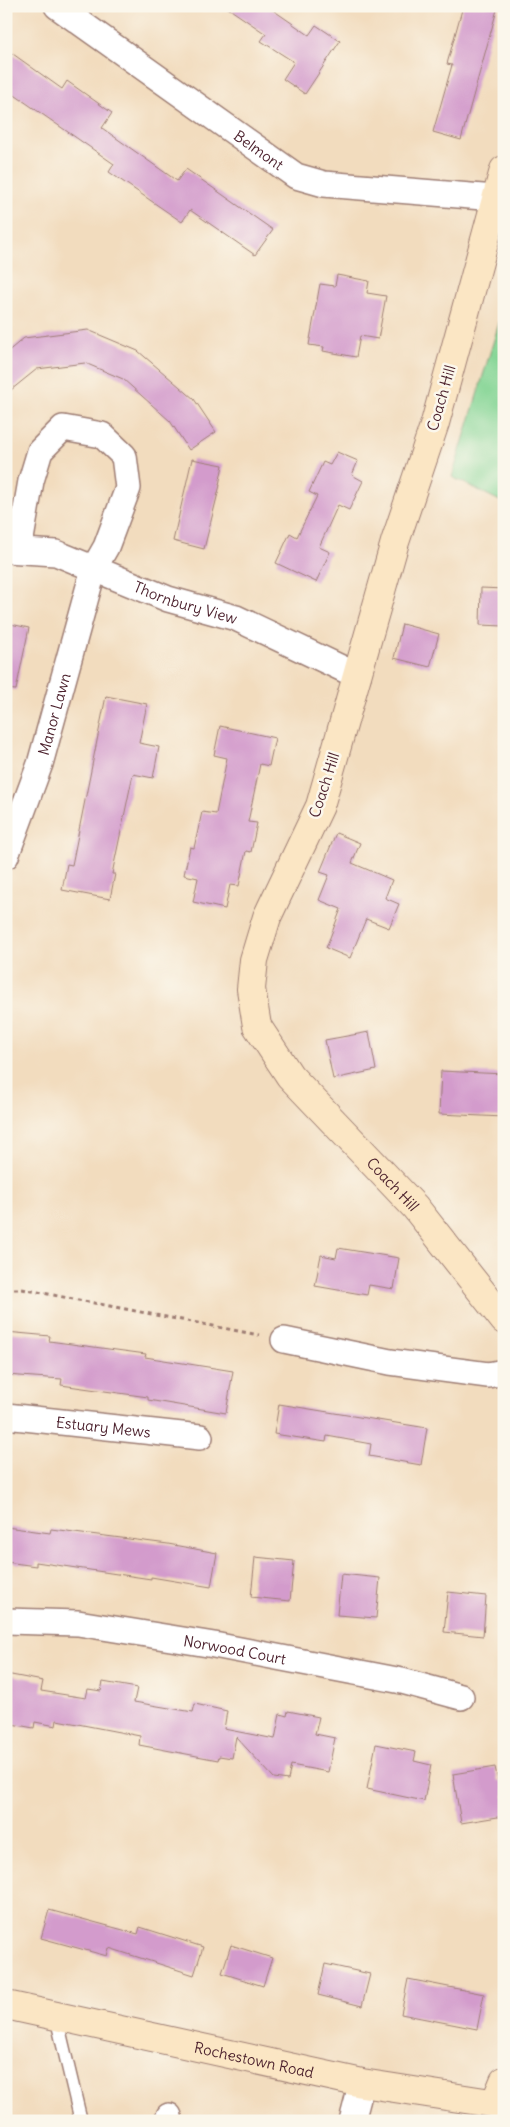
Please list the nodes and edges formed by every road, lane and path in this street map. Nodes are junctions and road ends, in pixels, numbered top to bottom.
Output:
1 (57, 6) edge
2 (504, 170) edge
3 (495, 198) junction
4 (13, 550) edge
5 (94, 568) junction
6 (358, 676) junction
7 (6, 856) edge
8 (6, 1289) edge
9 (504, 1320) edge
10 (284, 1340) joint
11 (504, 1372) edge
12 (6, 1416) edge
13 (200, 1437) dead end
14 (6, 1621) edge
15 (461, 1697) dead end
16 (6, 2005) edge
17 (56, 2016) junction
18 (362, 2084) junction
19 (501, 2096) edge
20 (81, 2121) edge
21 (352, 2121) edge

1 - 3 street, Belmont
2 - 3 street, Coach Hill
3 - 6 street, Coach Hill
4 - 5 street, Thornbury View
4 - 5 street, Manor Lawn
5 - 6 street, Thornbury View
5 - 7 street, Manor Lawn
6 - 9 street, Coach Hill
8 - 10 path
10 - 11 street
12 - 13 street, Estuary Mews
14 - 15 street, Norwood Court
16 - 17 street, Rochestown Road
17 - 18 street, Rochestown Road
17 - 20 lane
18 - 19 street, Rochestown Road
18 - 21 street

